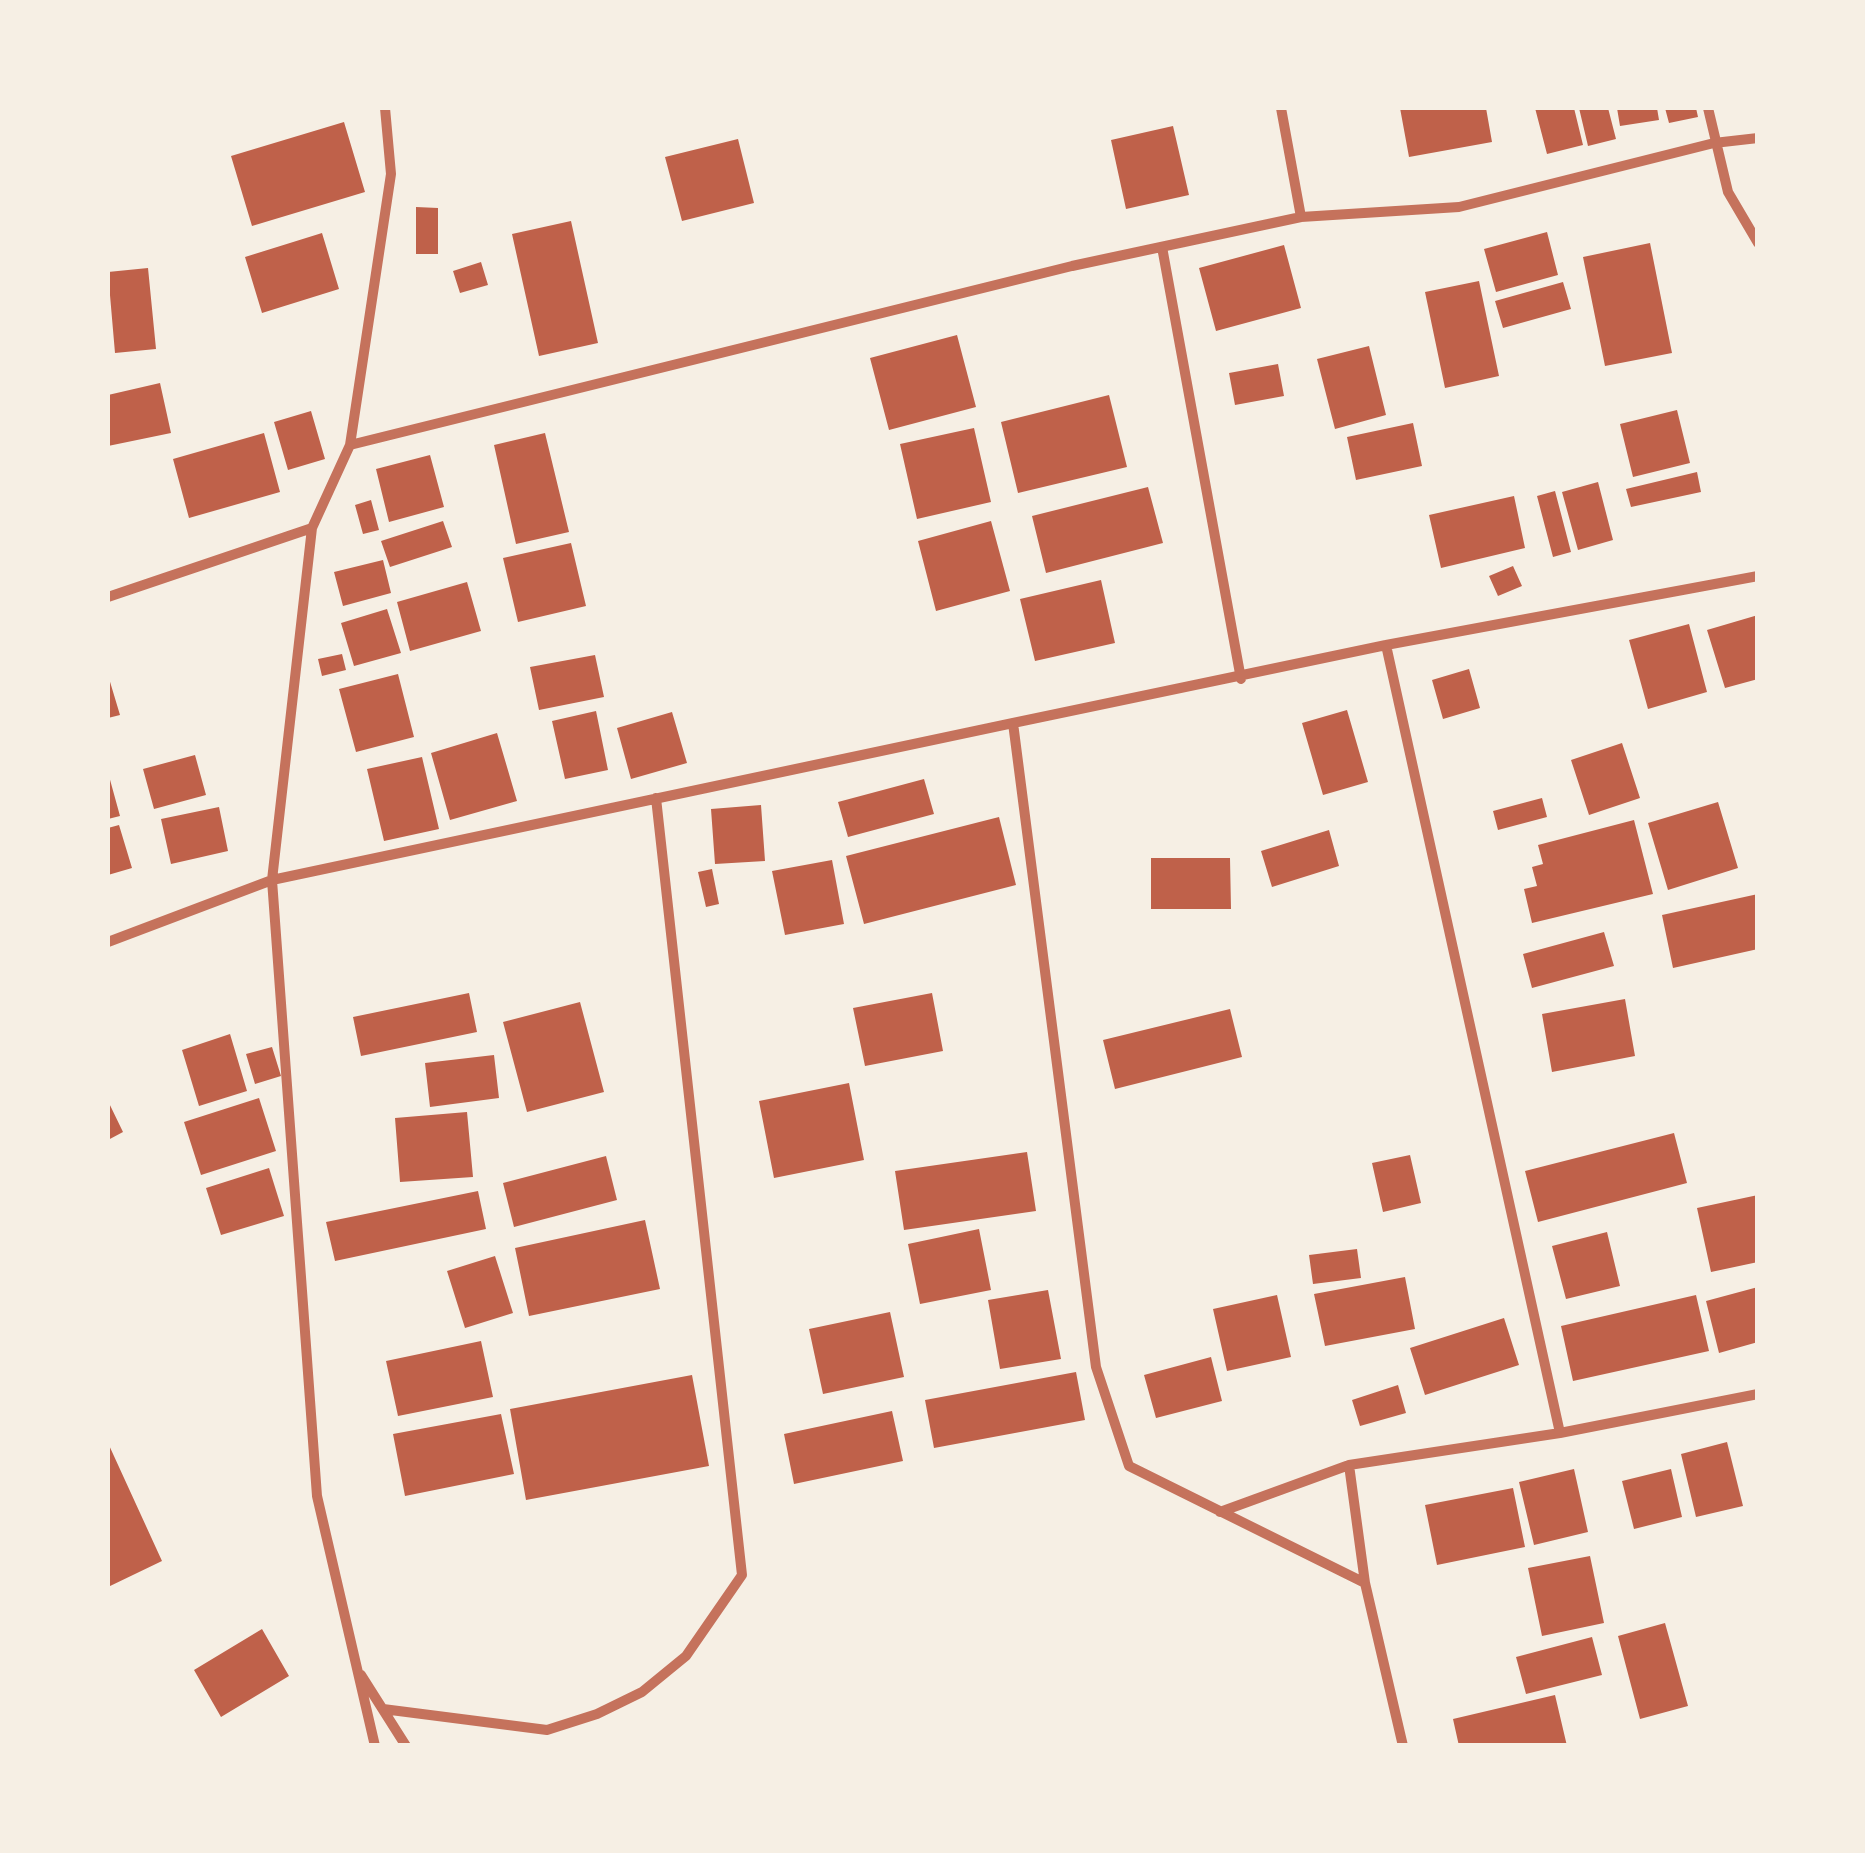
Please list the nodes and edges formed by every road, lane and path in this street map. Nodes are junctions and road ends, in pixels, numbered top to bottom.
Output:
1 (385, 108) edge
2 (1281, 108) edge
3 (1708, 108) edge
4 (1758, 138) edge
5 (1714, 143) junction
6 (1301, 217) junction
7 (1758, 243) edge
8 (1162, 248) junction
9 (350, 446) junction
10 (312, 528) junction
11 (1758, 576) edge
12 (108, 597) edge
13 (1386, 645) junction
14 (1241, 679) junction
15 (1013, 723) junction
16 (656, 798) junction
17 (272, 880) junction
18 (108, 942) edge
19 (1758, 1394) edge
20 (1560, 1433) junction
21 (1349, 1465) junction
22 (1220, 1512) junction
23 (1365, 1583) junction
24 (357, 1668) junction
25 (382, 1709) junction
26 (374, 1746) edge
27 (406, 1746) edge
28 (1404, 1746) edge

1 - 9 street
2 - 6 street
3 - 5 street
4 - 5 street
5 - 6 street
5 - 7 street
6 - 8 street
8 - 9 street
8 - 14 street
9 - 10 street
10 - 12 street
10 - 17 street
11 - 13 street
13 - 14 street
13 - 20 street
14 - 15 street
15 - 16 street
15 - 22 street
16 - 17 street
16 - 25 street
17 - 18 street
17 - 24 street
19 - 20 street
20 - 21 street
21 - 22 street
21 - 23 street
22 - 23 street
23 - 28 street
24 - 25 street
24 - 26 street
25 - 27 street

